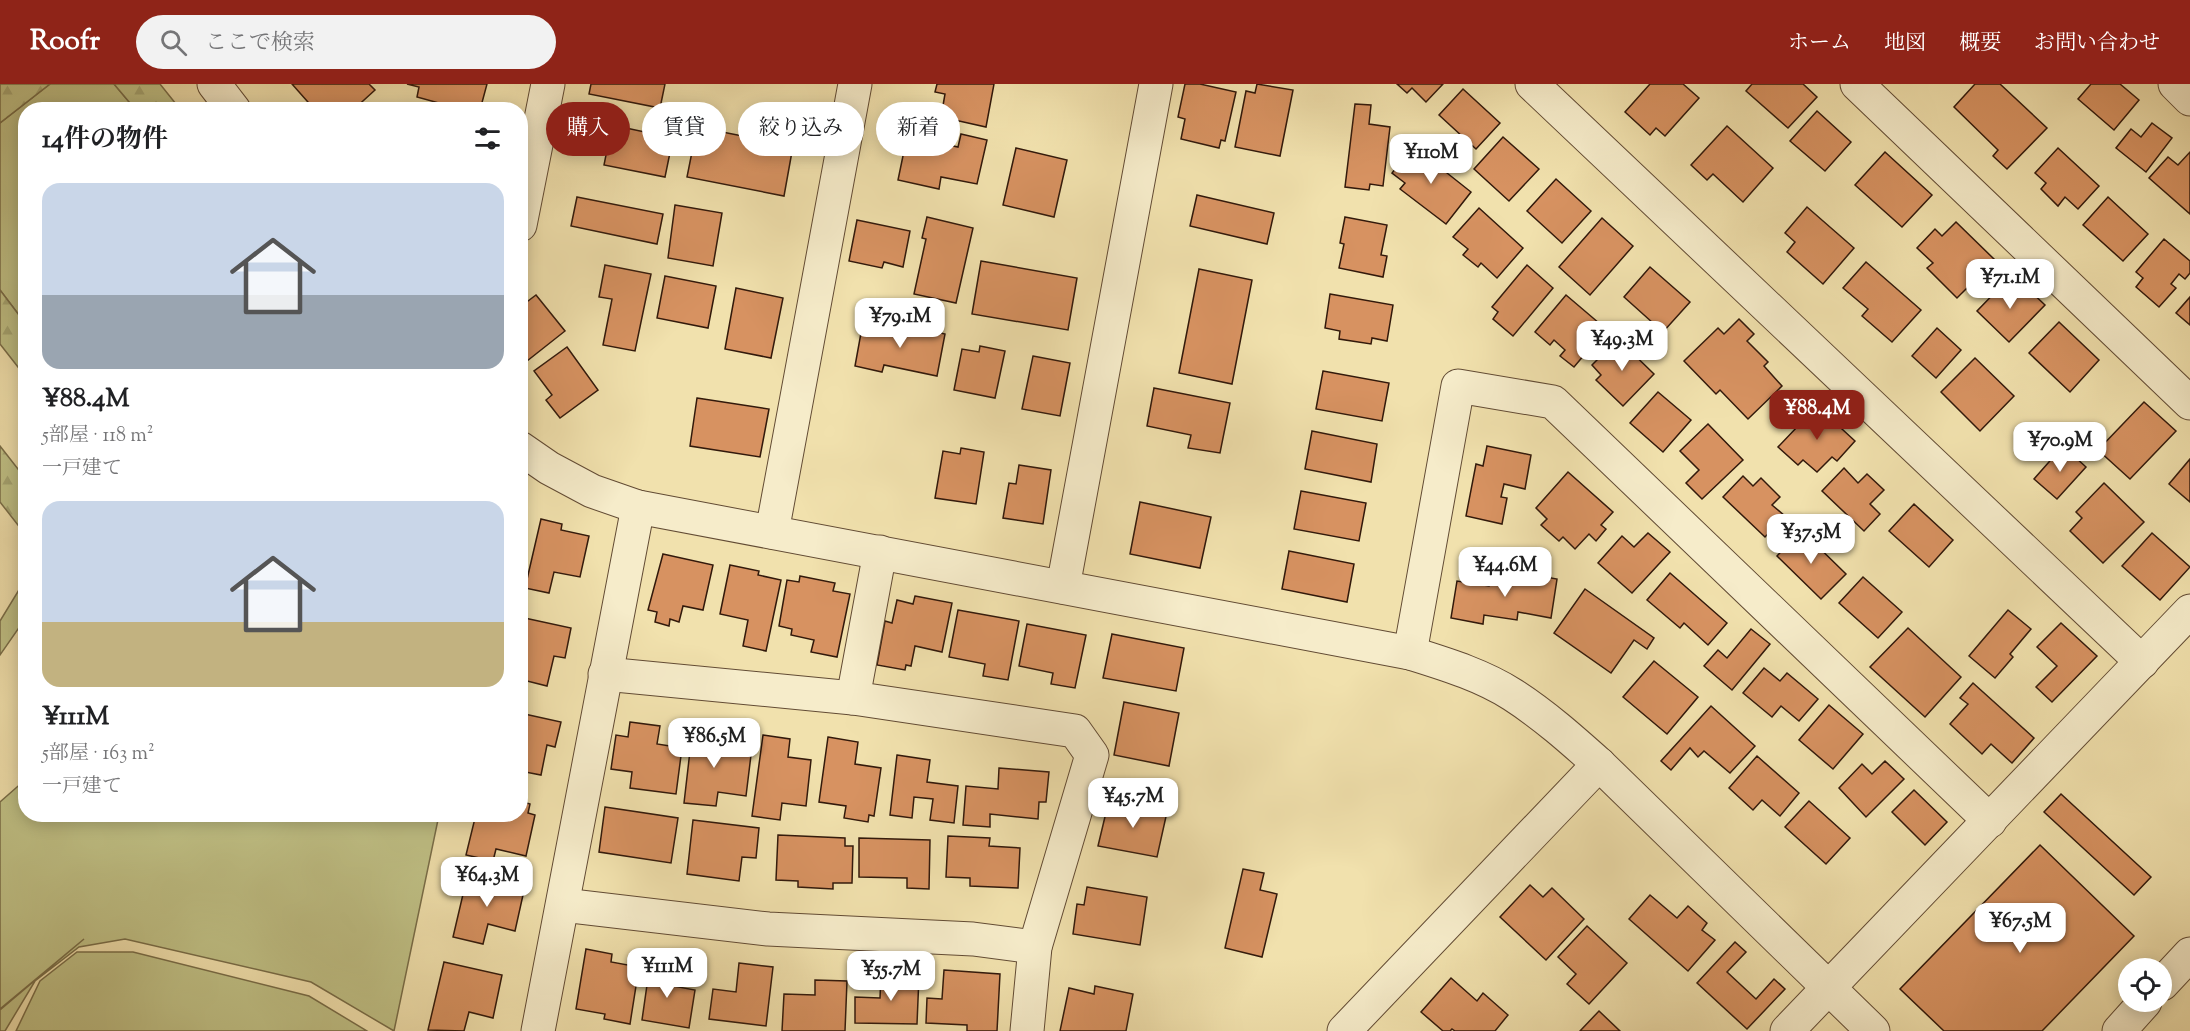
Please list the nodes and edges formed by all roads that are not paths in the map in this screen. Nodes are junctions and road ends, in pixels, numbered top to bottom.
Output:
1 (214, 84) edge
2 (548, 84) edge
3 (855, 84) edge
4 (1156, 84) edge
5 (1532, 84) edge
6 (1857, 84) edge
7 (2175, 84) edge
8 (2190, 99) edge
9 (228, 102) edge
10 (528, 185) edge
11 (2190, 403) edge
12 (528, 454) edge
13 (638, 507) junction
14 (771, 532) junction
15 (880, 552) junction
16 (1063, 587) junction
17 (2190, 611) edge
18 (1410, 653) junction
19 (2142, 662) junction
20 (605, 674) junction
21 (853, 698) junction
22 (1599, 764) junction
23 (1990, 821) junction
24 (563, 905) junction
25 (1035, 947) junction
26 (2190, 954) edge
27 (2172, 973) edge
28 (1827, 987) junction
29 (2136, 1012) edge
30 (538, 1031) edge
31 (1027, 1031) edge
32 (1344, 1031) edge
33 (1787, 1031) edge
34 (1873, 1031) edge
35 (2119, 1031) edge

1 - 9 street
2 - 10 street
3 - 14 street
4 - 16 street
5 - 19 street
6 - 11 street
7 - 8 street
12 - 13 street
13 - 14 street
13 - 20 street
14 - 15 street
15 - 16 street
15 - 21 street
16 - 18 street
17 - 19 street
18 - 22 street
18 - 23 street
19 - 23 street
20 - 21 street
20 - 24 street
21 - 25 street
22 - 28 street
22 - 32 street
23 - 28 street
24 - 25 street
24 - 30 street
25 - 31 street
26 - 27 street
28 - 33 street
28 - 34 street
29 - 35 street

